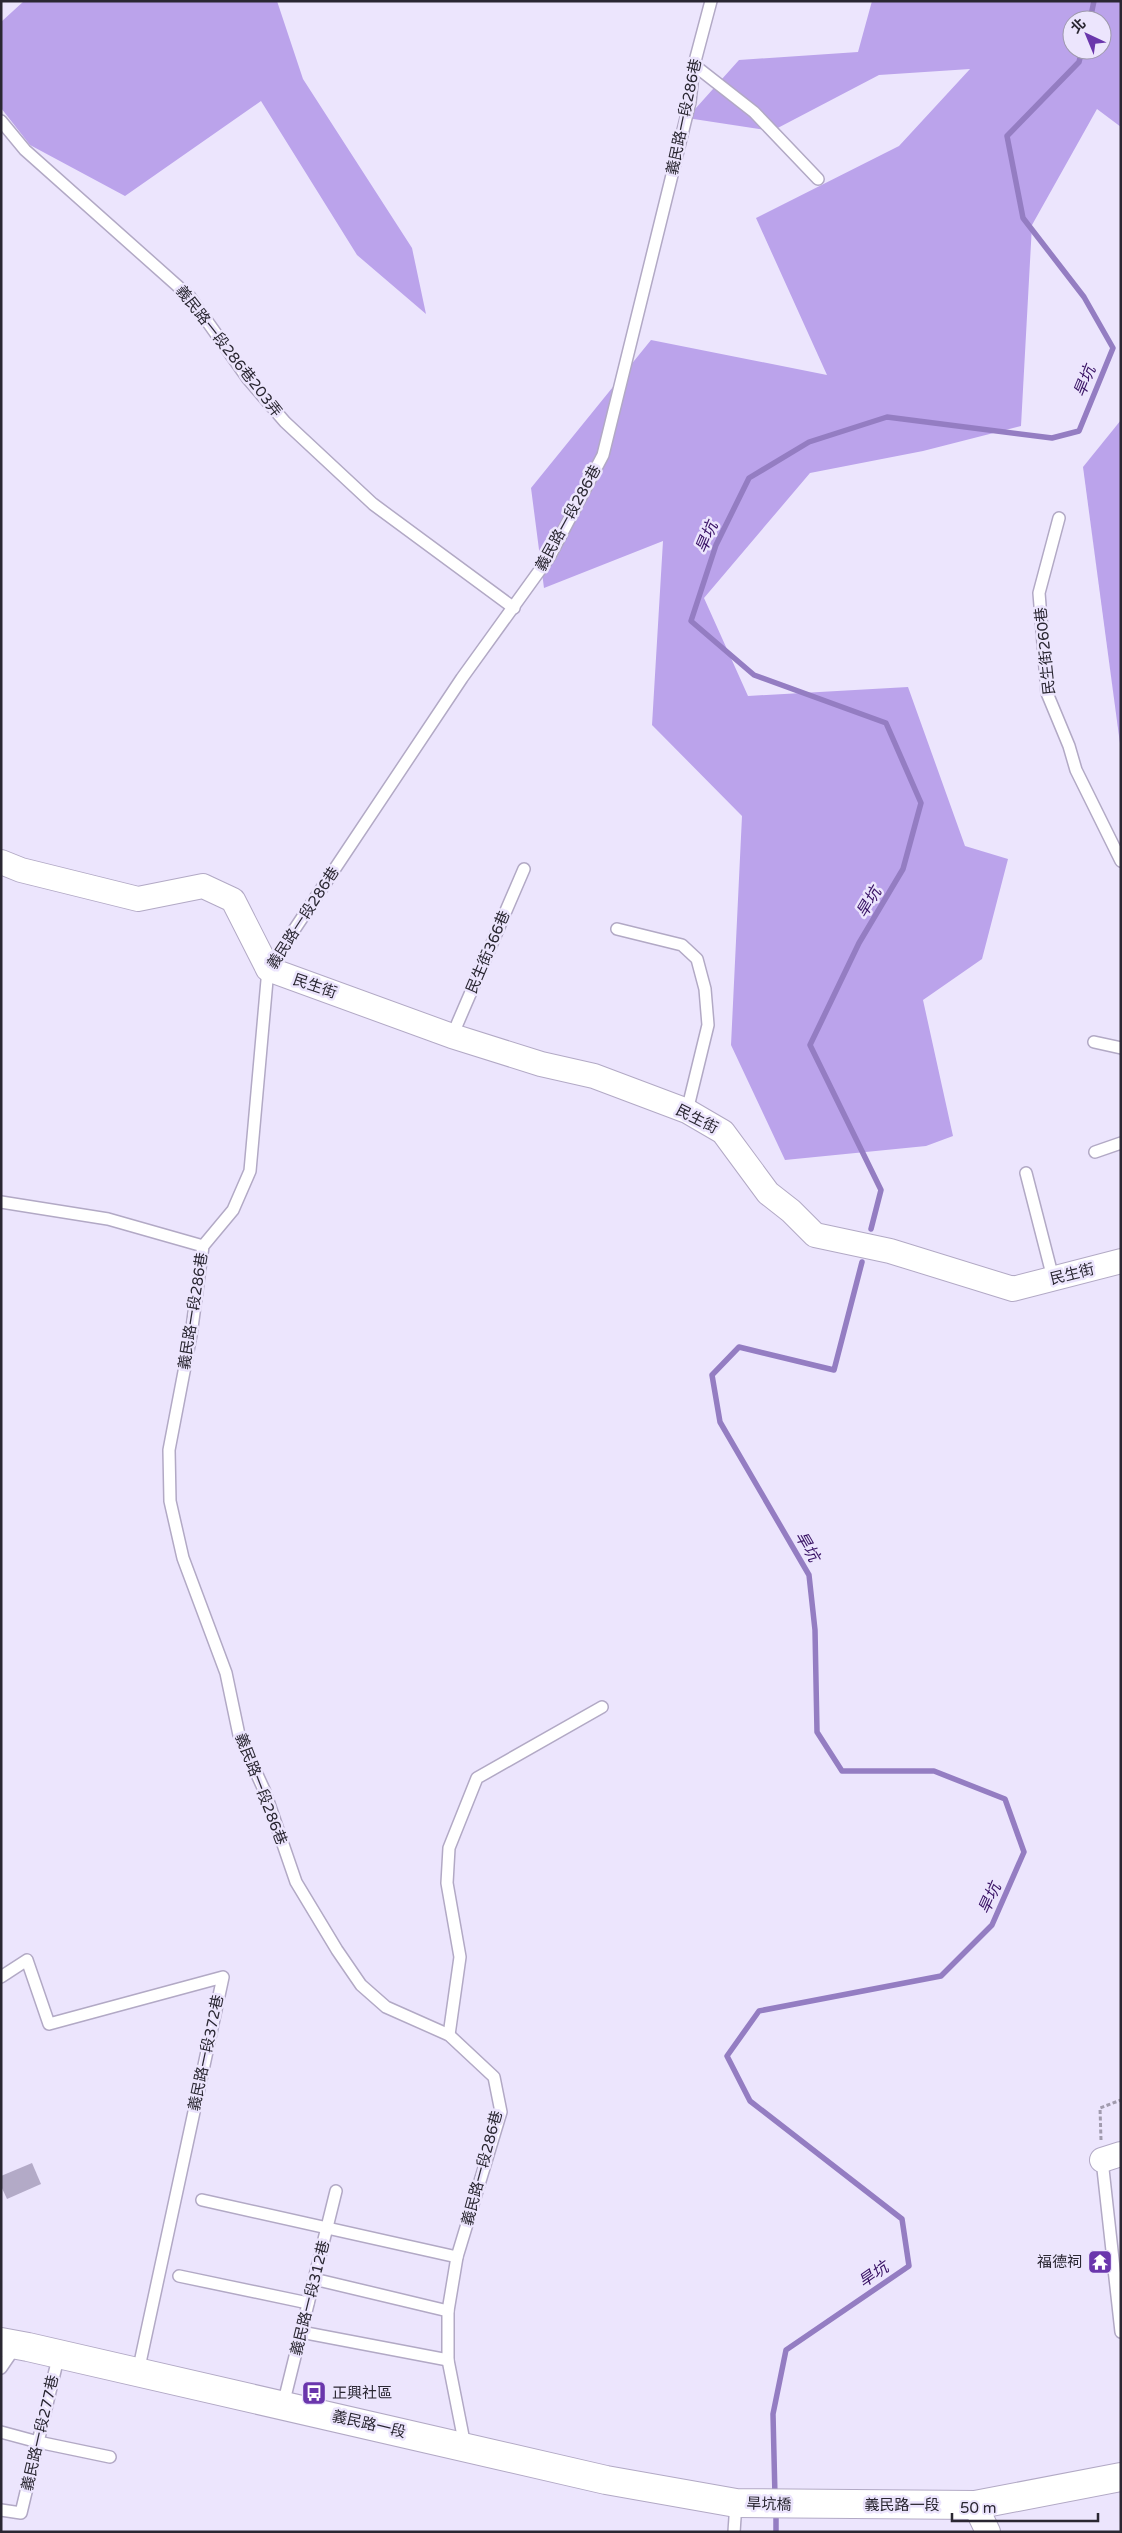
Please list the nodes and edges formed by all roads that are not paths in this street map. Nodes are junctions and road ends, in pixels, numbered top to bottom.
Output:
1 (711, 1) edge
2 (694, 65) junction
3 (1, 121) edge
4 (818, 179) dead end
5 (1058, 518) dead end
6 (514, 608) junction
7 (1121, 861) edge
8 (1, 862) edge
9 (524, 869) dead end
10 (617, 929) dead end
11 (268, 969) junction
12 (452, 1036) junction
13 (1094, 1042) dead end
14 (1121, 1048) edge
15 (687, 1111) junction
16 (1121, 1143) edge
17 (1095, 1152) dead end
18 (1026, 1173) dead end
19 (1, 1202) edge
20 (203, 1246) junction
21 (1121, 1261) edge
22 (1053, 1278) junction
23 (602, 1707) dead end
24 (1, 1977) edge
25 (449, 2035) junction
26 (1111, 2157) edge
27 (336, 2191) dead end
28 (202, 2200) dead end
29 (327, 2228) junction
30 (457, 2257) junction
31 (179, 2276) dead end
32 (314, 2279) junction
33 (308, 2303) junction
34 (448, 2311) junction
35 (301, 2332) junction
36 (1121, 2332) edge
37 (9, 2344) edge
38 (59, 2354) junction
39 (448, 2360) junction
40 (1, 2368) edge
41 (138, 2372) junction
42 (283, 2405) junction
43 (1, 2432) edge
44 (38, 2442) junction
45 (465, 2446) junction
46 (110, 2456) dead end
47 (1121, 2477) edge
48 (736, 2503) junction
49 (802, 2505) joint
50 (975, 2505) junction
51 (1, 2510) edge
52 (734, 2532) edge
53 (988, 2532) edge

1 - 2 lane, 義民路一段286巷
2 - 4 lane
2 - 6 lane, 義民路一段286巷
3 - 6 lane, 義民路一段286巷203弄
5 - 7 lane, 民生街260巷
6 - 11 lane, 義民路一段286巷
8 - 11 street
9 - 12 lane, 民生街366巷
10 - 15 lane
11 - 12 street, 民生街
11 - 20 lane, 義民路一段286巷
12 - 15 street, 民生街
13 - 14 lane
15 - 22 street, 民生街
16 - 17 lane
18 - 22 lane
19 - 20 lane
20 - 25 lane, 義民路一段286巷
21 - 22 street, 民生街
23 - 25 lane
24 - 41 lane, 義民路一段372巷
25 - 30 lane, 義民路一段286巷
26 - 36 lane
27 - 29 lane, 義民路一段312巷
28 - 29 lane
29 - 30 lane
29 - 32 lane, 義民路一段312巷
30 - 34 lane, 義民路一段286巷
31 - 33 lane
32 - 33 lane, 義民路一段312巷
32 - 34 lane
33 - 35 lane, 義民路一段312巷
34 - 39 lane, 義民路一段286巷
35 - 39 lane
35 - 42 lane, 義民路一段312巷
37 - 38 street, 義民路一段
37 - 40 lane
38 - 41 street, 義民路一段
38 - 44 lane, 義民路一段277巷
39 - 45 lane, 義民路一段286巷
41 - 42 street, 義民路一段
42 - 45 street, 義民路一段
43 - 44 lane
44 - 46 lane
44 - 51 lane, 義民路一段277巷
45 - 48 street, 義民路一段
47 - 50 street, 義民路一段
48 - 49 street, 旱坑橋
48 - 52 lane
49 - 50 street, 義民路一段
50 - 53 street

